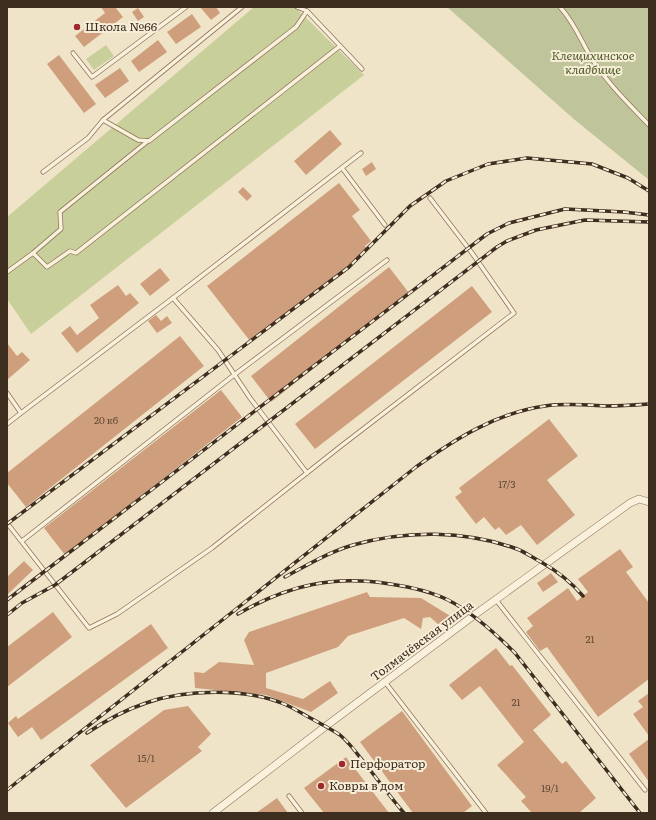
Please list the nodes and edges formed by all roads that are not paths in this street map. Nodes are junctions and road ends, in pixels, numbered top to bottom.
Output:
1 (186, 7) edge
2 (242, 7) edge
3 (298, 7) edge
4 (560, 7) edge
5 (307, 11) junction
6 (340, 46) junction
7 (73, 53) dead end
8 (362, 69) dead end
9 (104, 120) junction
10 (649, 125) edge
11 (149, 141) junction
12 (361, 153) dead end
13 (342, 168) junction
14 (42, 172) dead end
15 (430, 198) dead end
16 (385, 225) dead end
17 (33, 253) junction
18 (387, 260) dead end
19 (7, 272) edge
20 (173, 298) junction
21 (234, 375) junction
22 (7, 394) edge
23 (21, 413) junction
24 (7, 424) edge
25 (307, 473) junction
26 (649, 502) edge
27 (7, 522) edge
28 (22, 541) junction
29 (496, 600) junction
30 (385, 682) junction
31 (645, 790) dead end
32 (289, 796) dead end
33 (213, 813) edge
34 (302, 813) edge
35 (486, 813) edge

1 - 7 lane
2 - 9 lane
3 - 5 lane
4 - 10 lane
5 - 6 lane
5 - 11 lane
6 - 8 lane
6 - 17 lane
9 - 11 lane
9 - 14 lane
11 - 17 lane
12 - 13 lane
13 - 16 lane
13 - 20 lane
15 - 25 lane
17 - 19 lane
18 - 21 lane
20 - 21 lane
20 - 23 lane
21 - 25 lane
21 - 28 lane
22 - 23 lane
23 - 24 lane
25 - 28 lane
26 - 29 street, Толмачёвская улица
27 - 28 lane
29 - 30 street, Толмачёвская улица
29 - 31 lane
30 - 33 street, Толмачёвская улица
30 - 35 lane
32 - 34 lane

